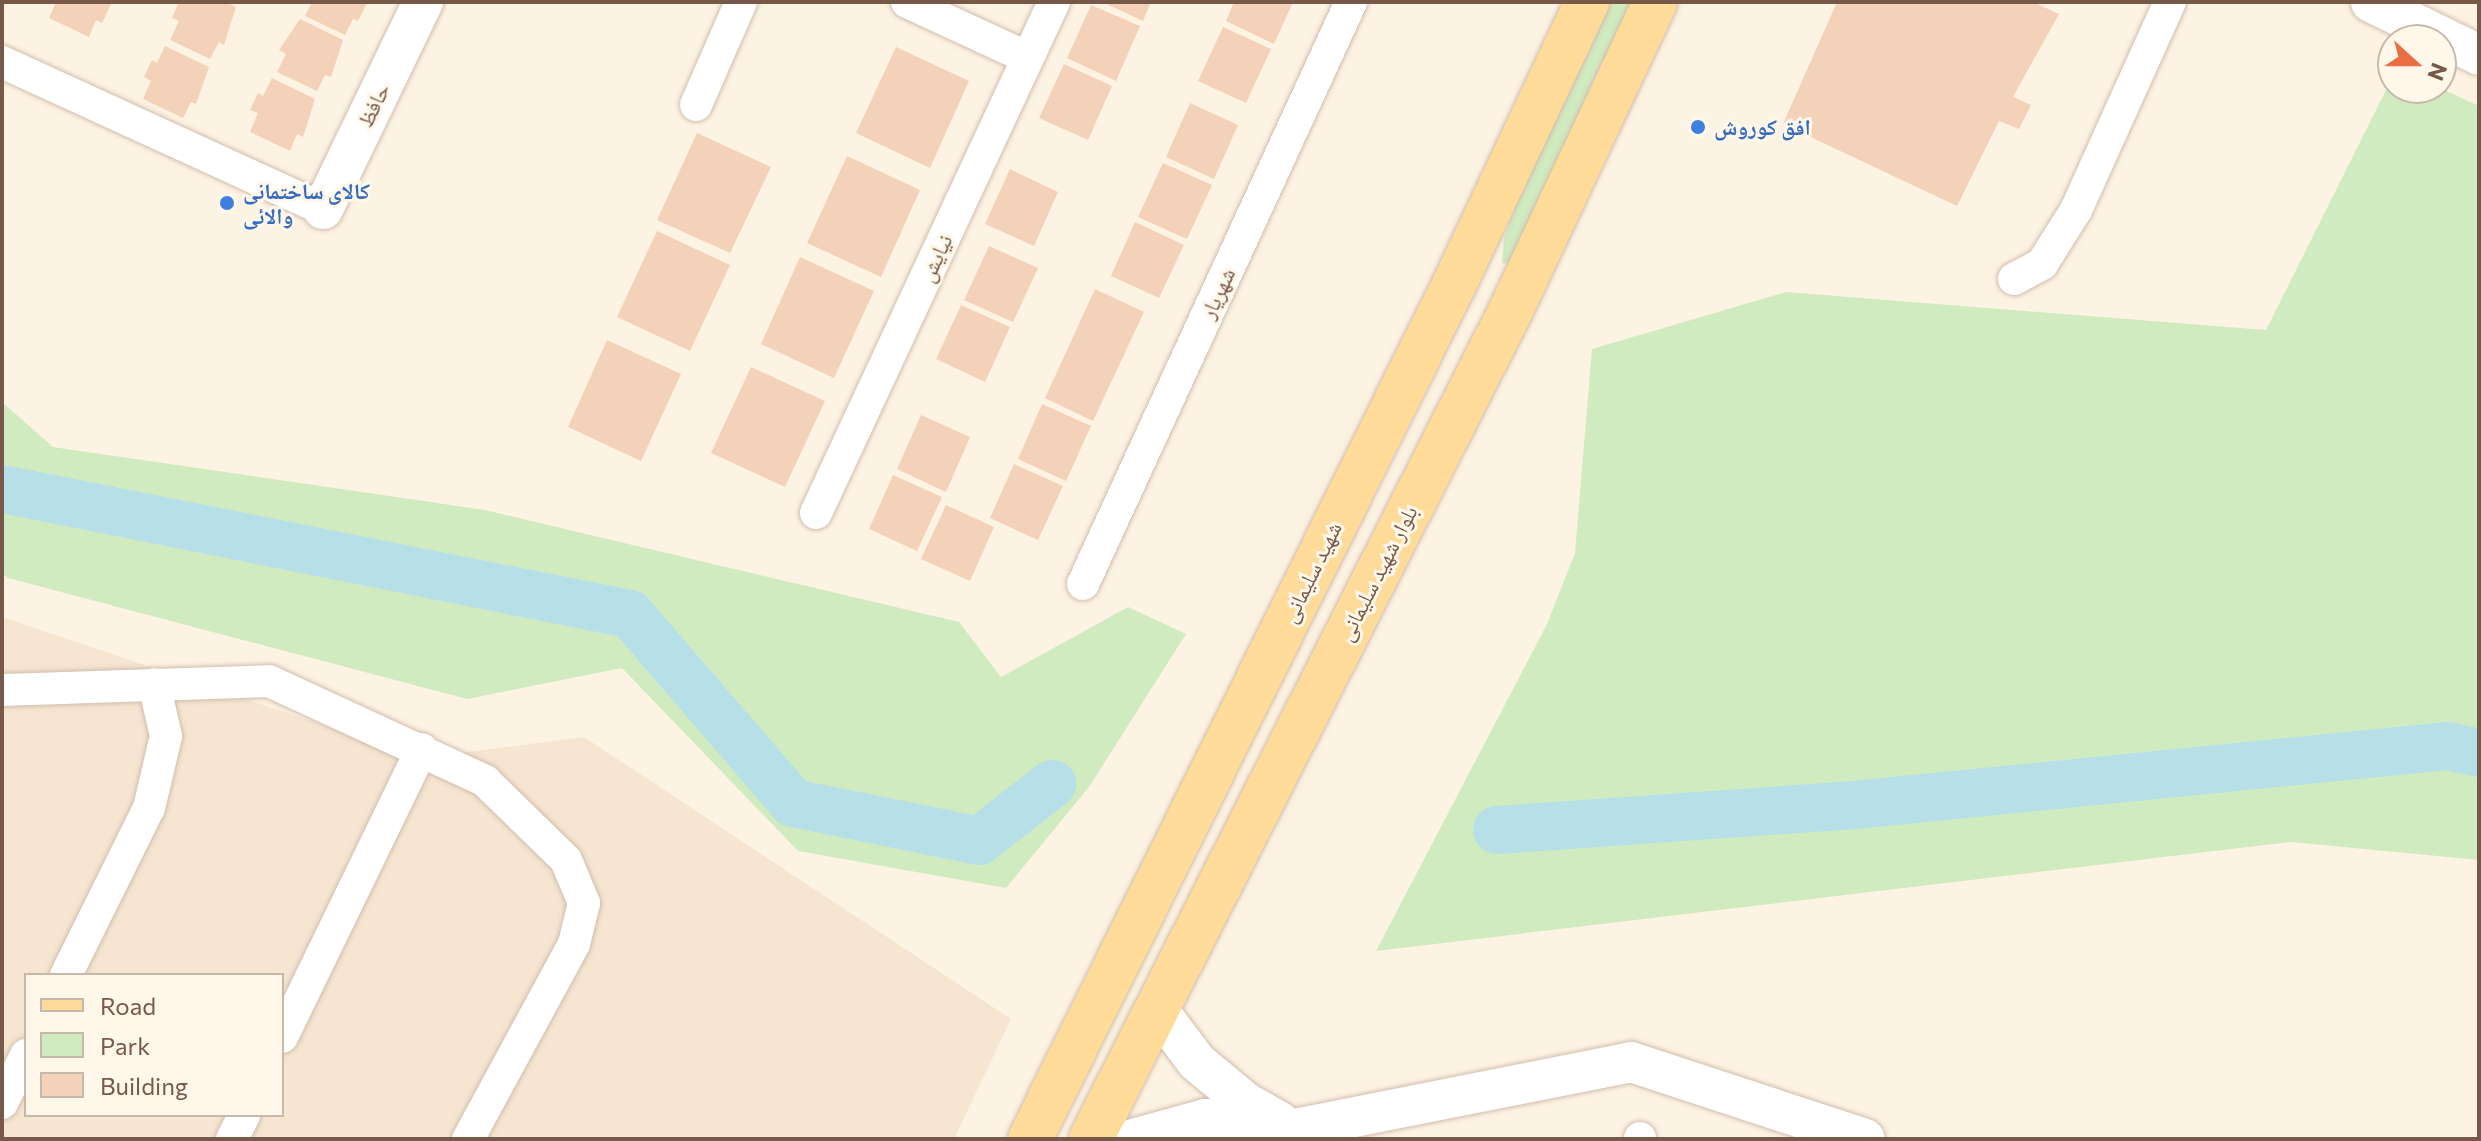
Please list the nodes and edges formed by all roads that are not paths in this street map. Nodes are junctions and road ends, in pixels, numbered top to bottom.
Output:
1 (423, 2) edge
2 (741, 2) edge
3 (907, 2) edge
4 (1054, 2) edge
5 (1351, 2) edge
6 (1587, 2) edge
7 (1655, 2) edge
8 (2170, 2) edge
9 (2371, 2) edge
10 (2479, 55) edge
11 (1028, 58) junction
12 (2, 62) edge
13 (696, 105) dead end
14 (323, 209) joint
15 (2014, 279) dead end
16 (1454, 285) junction
17 (1510, 312) junction
18 (816, 513) dead end
19 (1083, 584) dead end
20 (154, 684) junction
21 (2, 690) edge
22 (422, 749) junction
23 (67, 973) edge
24 (1157, 1009) junction
25 (284, 1033) edge
26 (24, 1059) edge
27 (2, 1103) edge
28 (243, 1117) edge
29 (1294, 1129) junction
30 (232, 1139) edge
31 (468, 1139) edge
32 (1030, 1139) edge
33 (1091, 1139) edge
34 (1133, 1139) edge
35 (1865, 1139) edge

1 - 14 street, حافظ
2 - 13 street
3 - 11 street
4 - 11 street, نیایش
5 - 19 street, شهریار
6 - 16 main road, شهید سلیمانی
7 - 17 main road, بلوار شهید سلیمانی
8 - 15 street
9 - 10 street
11 - 18 street, نیایش
12 - 14 street
16 - 17 main road
16 - 32 main road, شهید سلیمانی
17 - 24 main road, بلوار شهید سلیمانی
20 - 21 street
20 - 22 street
20 - 23 street
22 - 25 street
22 - 31 street
24 - 29 street
24 - 33 main road, بلوار شهید سلیمانی
26 - 27 street
28 - 30 street
29 - 34 street
29 - 35 street

